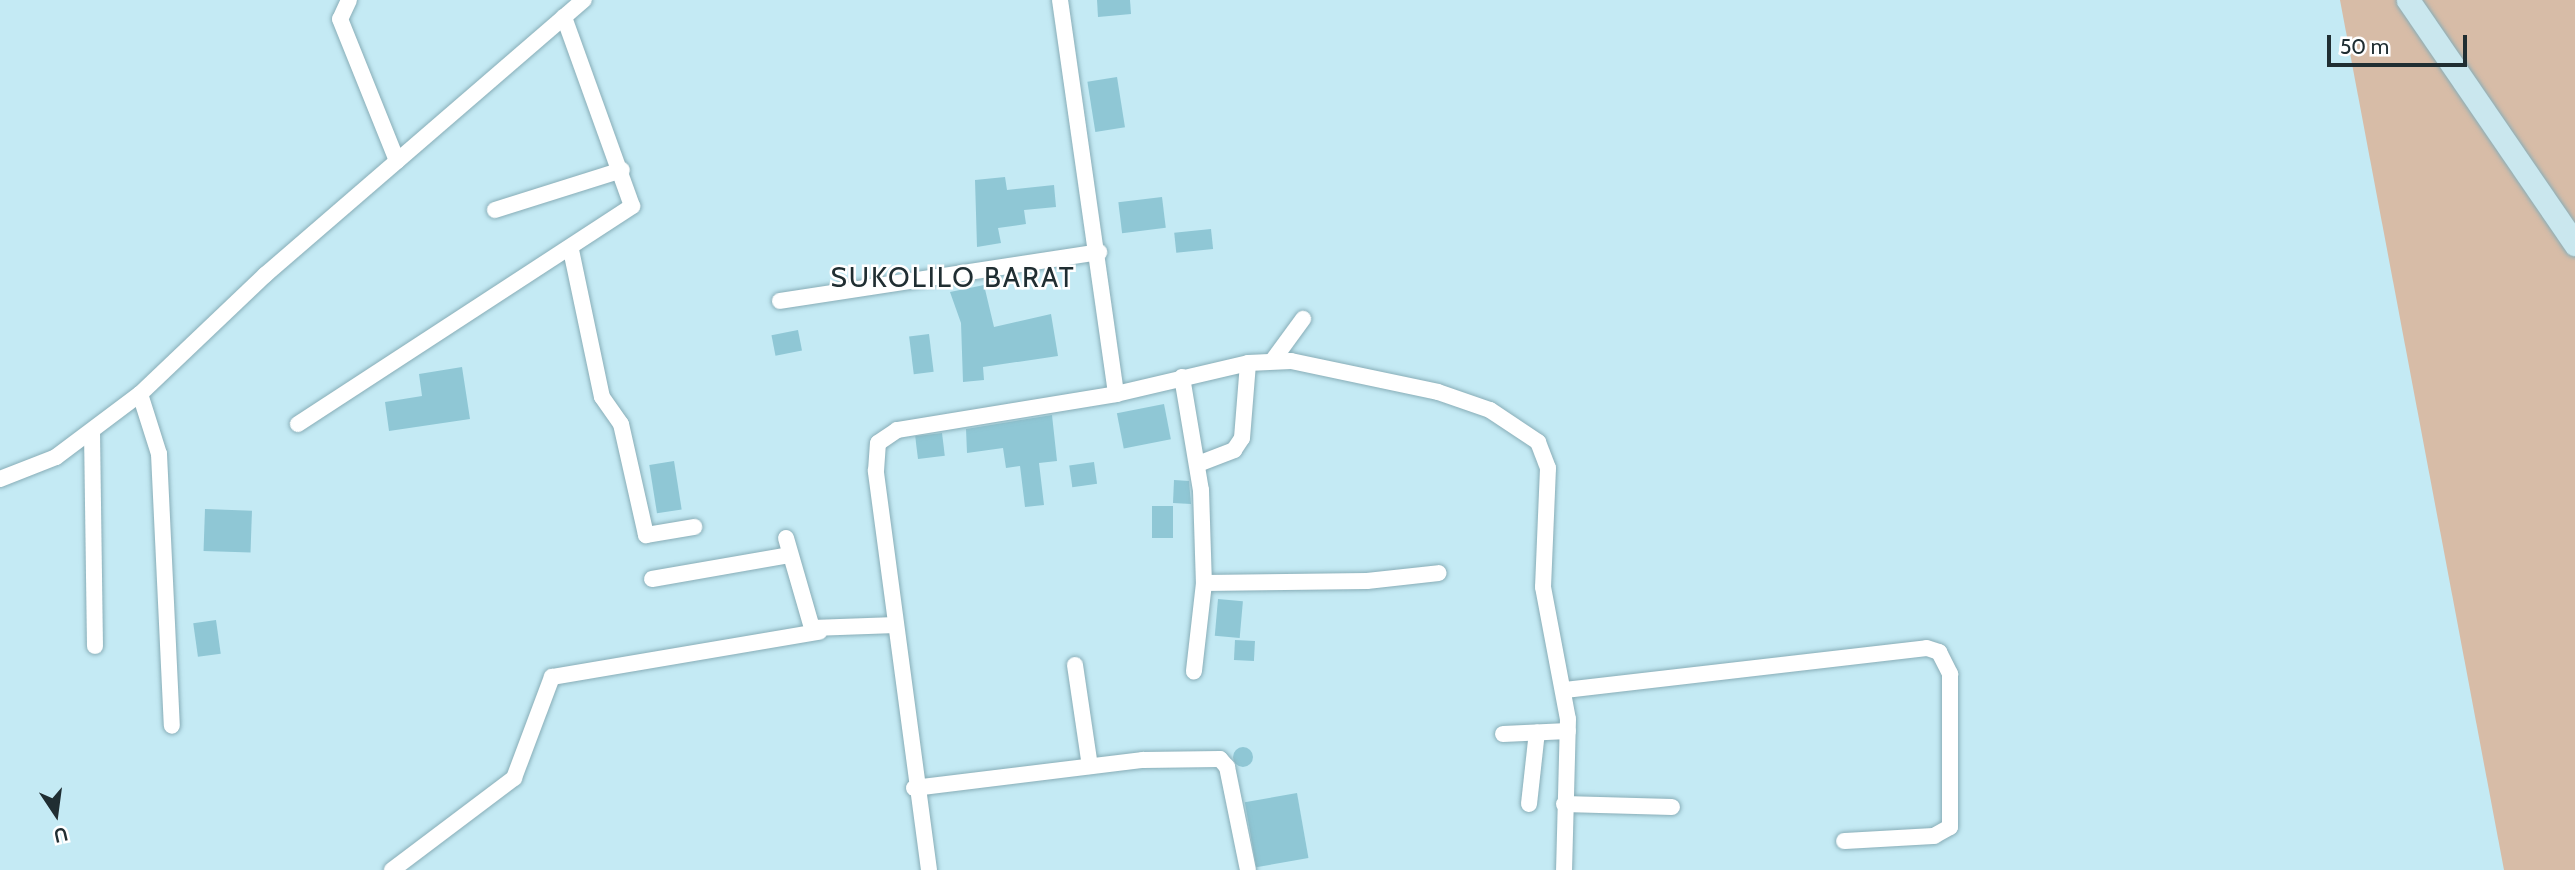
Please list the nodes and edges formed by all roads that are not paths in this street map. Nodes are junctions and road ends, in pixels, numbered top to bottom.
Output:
1 (349, 0) edge
2 (584, 0) edge
3 (1060, 0) edge
4 (2408, 0) edge
5 (564, 17) junction
6 (397, 161) junction
7 (622, 170) junction
8 (495, 210) dead end
9 (2575, 244) edge
10 (571, 250) junction
11 (1099, 252) junction
12 (780, 301) dead end
13 (1303, 319) dead end
14 (1273, 360) junction
15 (1248, 363) junction
16 (1182, 377) junction
17 (140, 394) junction
18 (1116, 394) junction
19 (298, 424) dead end
20 (92, 432) junction
21 (1198, 464) junction
22 (0, 478) edge
23 (694, 527) dead end
24 (786, 538) dead end
25 (789, 555) junction
26 (1439, 573) dead end
27 (652, 579) dead end
28 (1205, 583) junction
29 (896, 625) junction
30 (819, 632) junction
31 (95, 646) dead end
32 (1075, 665) dead end
33 (1194, 671) dead end
34 (1565, 690) junction
35 (172, 726) dead end
36 (1568, 731) junction
37 (1537, 732) junction
38 (1503, 734) dead end
39 (1090, 766) junction
40 (914, 789) junction
41 (1529, 804) dead end
42 (1564, 804) junction
43 (1672, 807) dead end
44 (1844, 841) dead end
45 (392, 870) edge
46 (929, 870) edge
47 (1248, 870) edge
48 (1564, 870) edge

1 - 6 street
2 - 5 street
3 - 11 street
4 - 9 main road
5 - 6 street
5 - 7 street
6 - 17 street
7 - 8 street
7 - 10 street
10 - 19 street
10 - 23 street
11 - 12 street
11 - 18 street
13 - 14 street
14 - 15 street
14 - 34 street
15 - 16 street
15 - 21 street
16 - 18 street
16 - 21 street
17 - 20 street
17 - 35 street
18 - 29 street
20 - 22 street
20 - 31 street
21 - 28 street
24 - 25 street
25 - 27 street
25 - 30 street
26 - 28 street
28 - 33 street
29 - 30 street
29 - 40 street
30 - 45 street
32 - 39 street
34 - 36 street
34 - 44 street
36 - 37 street
36 - 42 street
37 - 38 street
37 - 41 street
39 - 40 street
39 - 47 street
40 - 46 street
42 - 43 street
42 - 48 street

